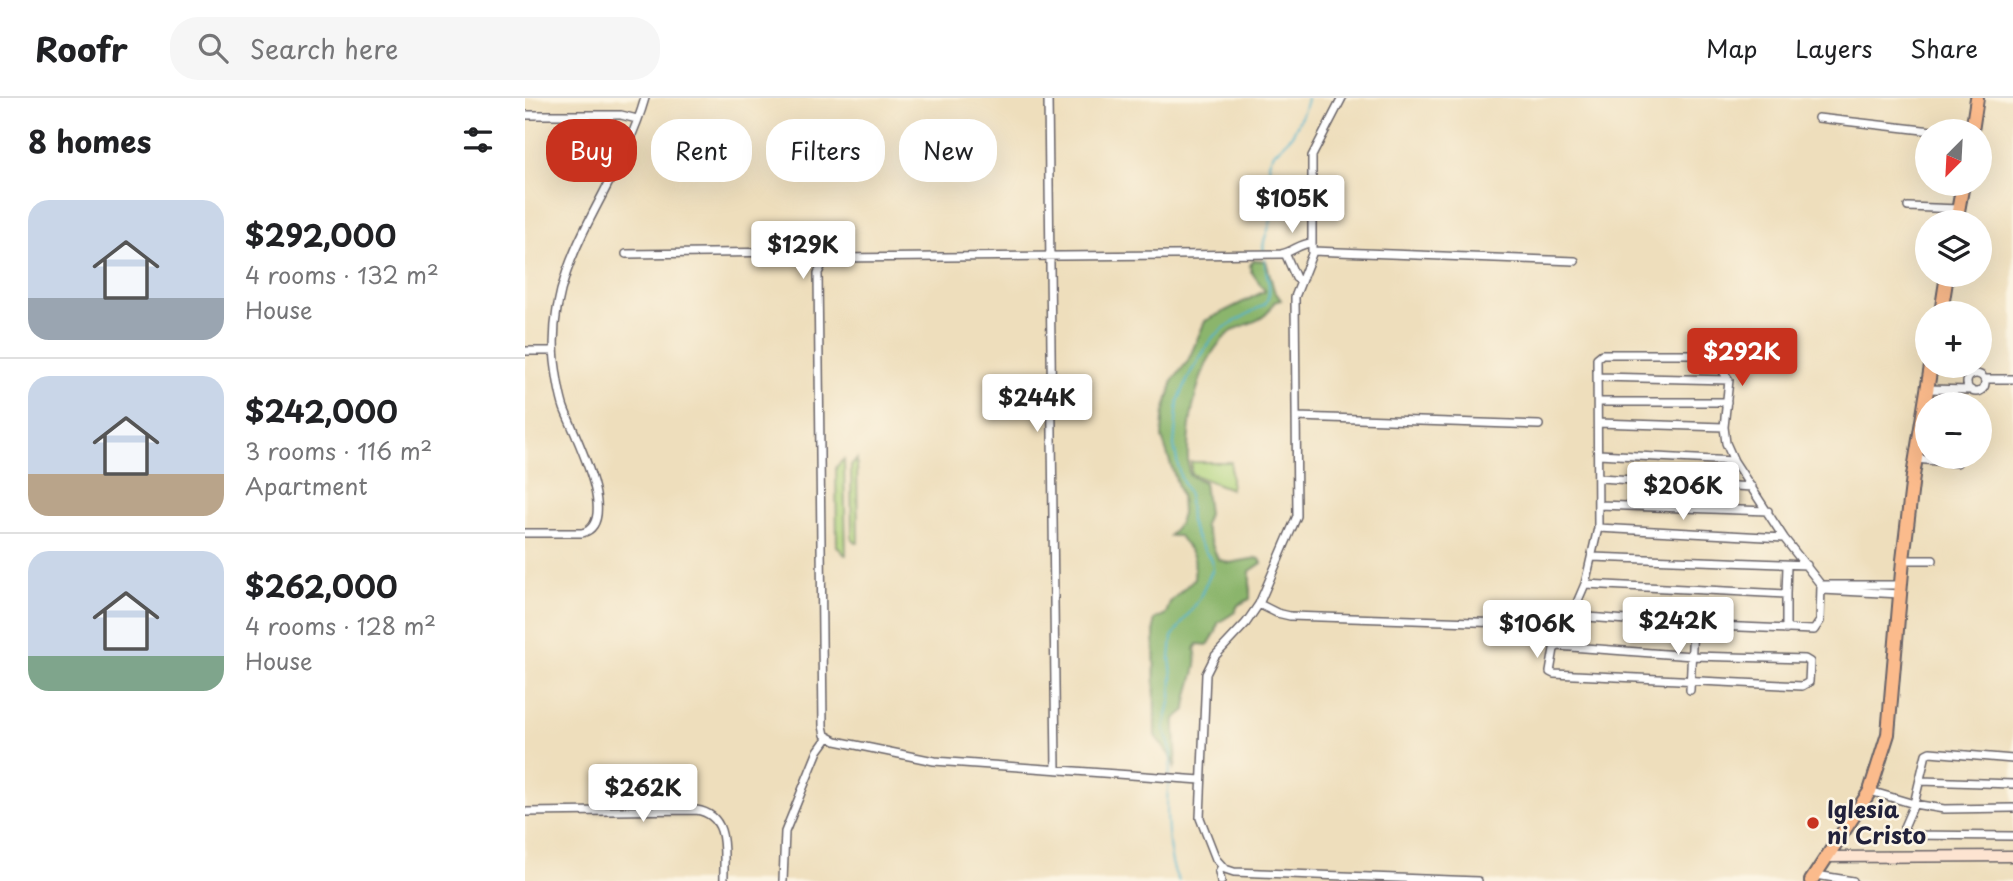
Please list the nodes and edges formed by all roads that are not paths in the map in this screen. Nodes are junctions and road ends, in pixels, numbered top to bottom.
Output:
1 (645, 98) edge
2 (1048, 98) edge
3 (1342, 98) edge
4 (1977, 98) edge
5 (525, 115) edge
6 (1818, 118) dead end
7 (638, 119) junction
8 (1974, 119) edge
9 (1915, 129) edge
10 (1961, 196) edge
11 (1908, 207) dead end
12 (1959, 209) joint
13 (1312, 247) junction
14 (1285, 253) junction
15 (626, 254) dead end
16 (1049, 257) junction
17 (1575, 261) dead end
18 (823, 263) junction
19 (1301, 281) junction
20 (525, 351) edge
21 (554, 351) junction
22 (1598, 377) junction
23 (1929, 378) edge
24 (1984, 379) junction
25 (2013, 379) edge
26 (1729, 380) junction
27 (1927, 389) junction
28 (1971, 390) junction
29 (1927, 392) edge
30 (1598, 402) junction
31 (1727, 402) junction
32 (1297, 417) junction
33 (1598, 423) junction
34 (1539, 425) dead end
35 (1724, 427) junction
36 (1598, 454) junction
37 (1734, 461) junction
38 (1915, 467) edge
39 (1599, 478) junction
40 (1752, 487) junction
41 (1599, 505) junction
42 (1767, 511) junction
43 (1598, 528) junction
44 (525, 533) edge
45 (1784, 538) junction
46 (1592, 557) junction
47 (1903, 560) junction
48 (1933, 560) dead end
49 (1807, 565) junction
50 (1787, 566) junction
51 (1585, 584) junction
52 (1821, 587) junction
53 (1901, 590) junction
54 (1786, 594) junction
55 (1259, 604) junction
56 (1505, 623) dead end
57 (1693, 625) junction
58 (1786, 630) junction
59 (1692, 656) junction
60 (1691, 681) junction
61 (1690, 690) dead end
62 (828, 737) junction
63 (2013, 759) edge
64 (1056, 769) junction
65 (1201, 780) junction
66 (1920, 780) junction
67 (2013, 784) edge
68 (1870, 791) junction
69 (1914, 804) junction
70 (2013, 808) edge
71 (525, 812) edge
72 (2013, 836) edge
73 (2013, 856) edge
74 (1828, 857) junction
75 (1222, 866) junction
76 (1240, 877) edge
77 (1813, 878) edge
78 (724, 881) edge
79 (783, 881) edge
80 (1221, 881) edge
81 (1478, 881) edge
82 (1853, 881) edge

1 - 7 street
2 - 16 street
3 - 13 street
4 - 8 highway
5 - 7 street
6 - 9 street
7 - 21 street
10 - 12 highway
11 - 12 street
13 - 14 street
13 - 17 street
13 - 19 street
14 - 16 street
14 - 19 street
15 - 18 street
16 - 18 street
16 - 64 street
18 - 62 street
19 - 32 street
20 - 21 street
21 - 44 street
22 - 26 street
22 - 26 street
22 - 30 street
23 - 27 highway
24 - 25 street
24 - 28 street
24 - 28 street
26 - 31 street
27 - 28 street
27 - 29 highway
30 - 31 street
30 - 33 street
31 - 35 street
32 - 34 street
32 - 55 street
33 - 35 street
33 - 36 street
35 - 37 street
36 - 37 street
36 - 39 street
37 - 40 street
38 - 47 highway
39 - 40 street
39 - 41 street
40 - 42 street
41 - 42 street
41 - 43 street
42 - 45 street
43 - 45 street
43 - 46 street
45 - 49 street
46 - 50 street
46 - 51 street
47 - 48 street
47 - 53 highway
49 - 50 street
49 - 52 street
50 - 54 street
51 - 54 street
51 - 57 street
52 - 53 street
52 - 58 street
53 - 68 highway
54 - 58 street
55 - 56 street
55 - 65 street
57 - 58 street
57 - 59 street
59 - 60 street
59 - 60 street
59 - 60 street
60 - 61 street
62 - 64 street
62 - 79 street
63 - 66 street
64 - 65 street
65 - 75 street
66 - 67 street
66 - 69 street
68 - 69 street
68 - 74 highway
69 - 70 street
69 - 72 street
71 - 78 street
73 - 74 street
74 - 77 highway
75 - 76 street
75 - 80 street
76 - 81 street
77 - 82 street

